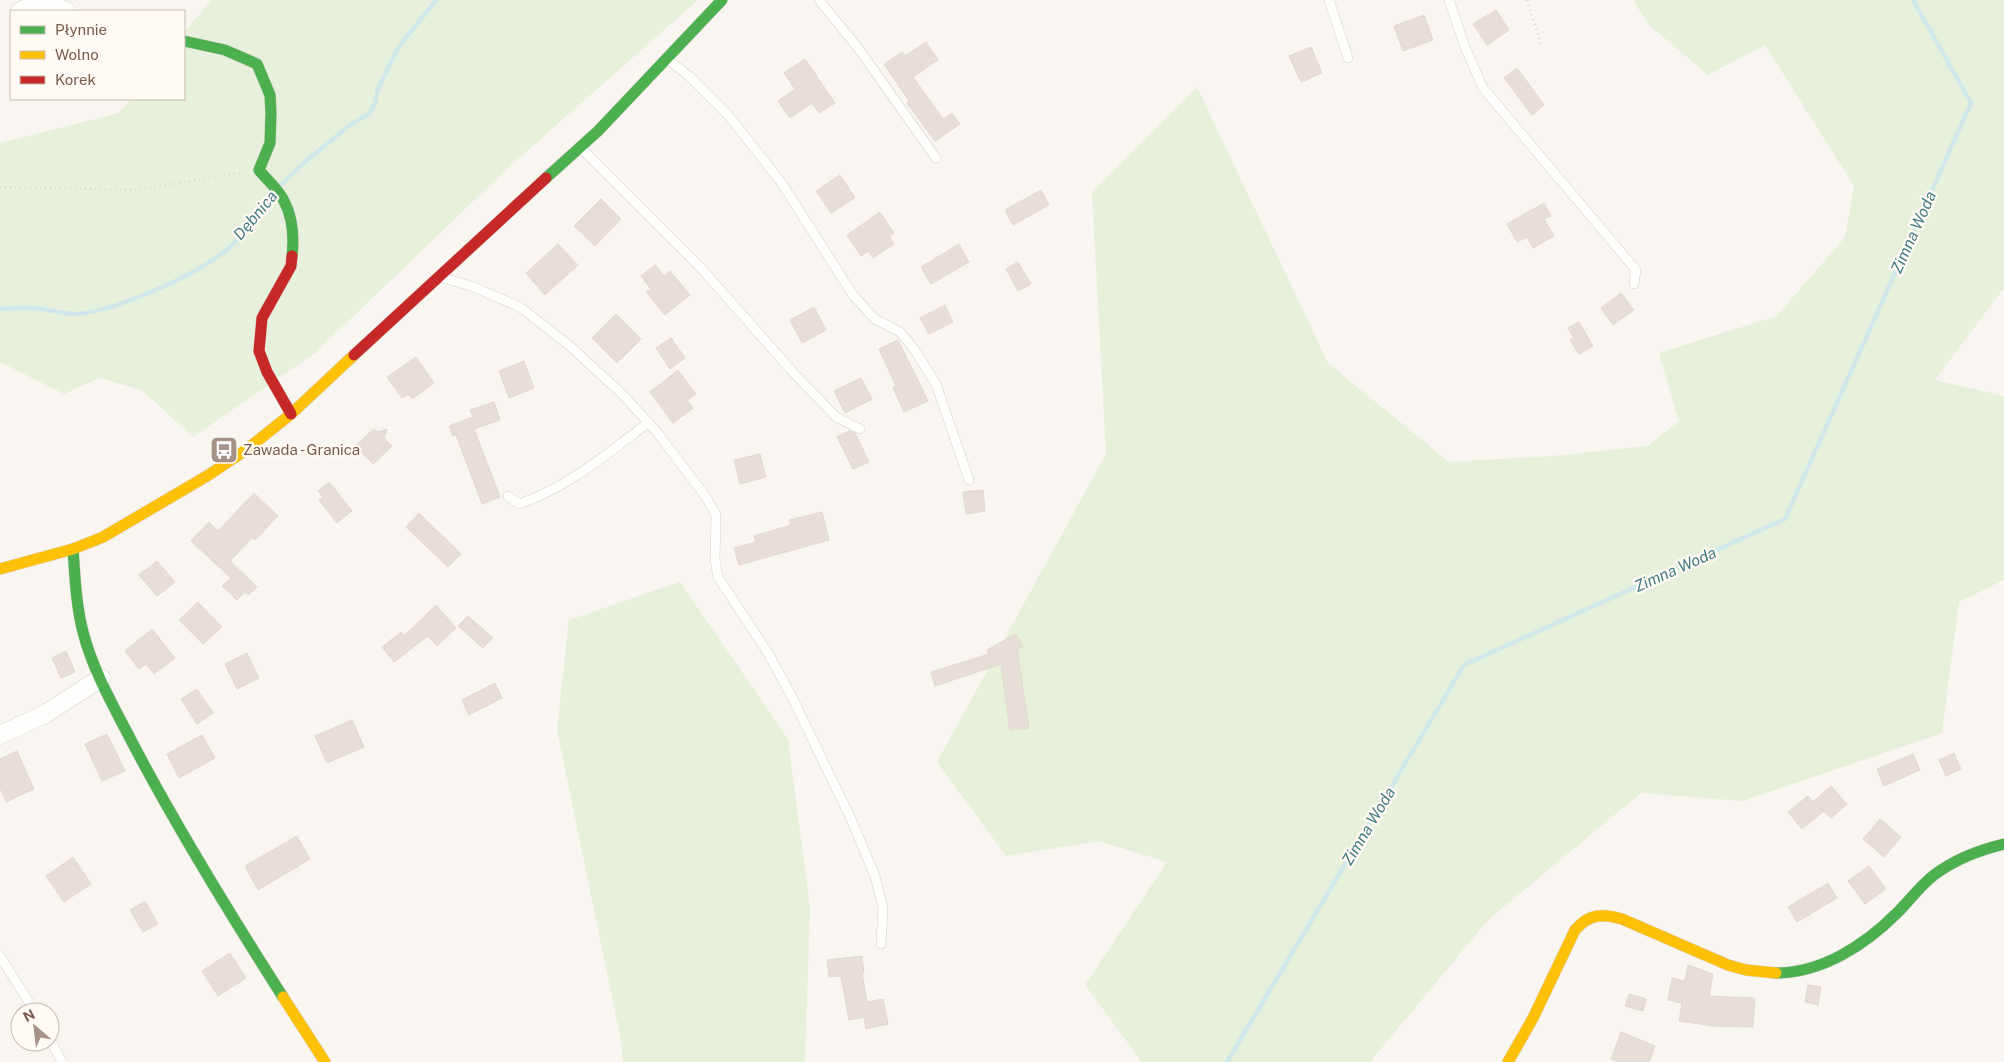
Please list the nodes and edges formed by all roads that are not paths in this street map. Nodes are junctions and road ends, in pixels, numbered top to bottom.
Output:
1 (722, 0) edge
2 (820, 0) edge
3 (1329, 0) edge
4 (1449, 0) edge
5 (23, 10) edge
6 (63, 10) edge
7 (185, 42) edge
8 (1348, 58) dead end
9 (666, 59) junction
10 (580, 147) junction
11 (936, 158) dead end
12 (438, 277) junction
13 (1634, 284) dead end
14 (291, 414) junction
15 (648, 423) junction
16 (860, 430) dead end
17 (969, 480) dead end
18 (508, 496) dead end
19 (73, 549) junction
20 (0, 569) edge
21 (101, 678) junction
22 (0, 735) edge
23 (2004, 844) edge
24 (881, 944) dead end
25 (0, 956) edge
26 (29, 1002) edge
27 (325, 1062) edge
28 (1508, 1062) edge

1 - 9 street
2 - 11 lane
3 - 8 lane
4 - 13 lane
5 - 6 street
7 - 14 street
9 - 10 street
9 - 17 lane
10 - 12 street
10 - 16 lane
12 - 14 street
12 - 15 lane
14 - 19 street
15 - 18 lane
15 - 24 lane
19 - 20 street
19 - 21 street
21 - 22 street
21 - 27 street
23 - 28 street
25 - 26 lane

